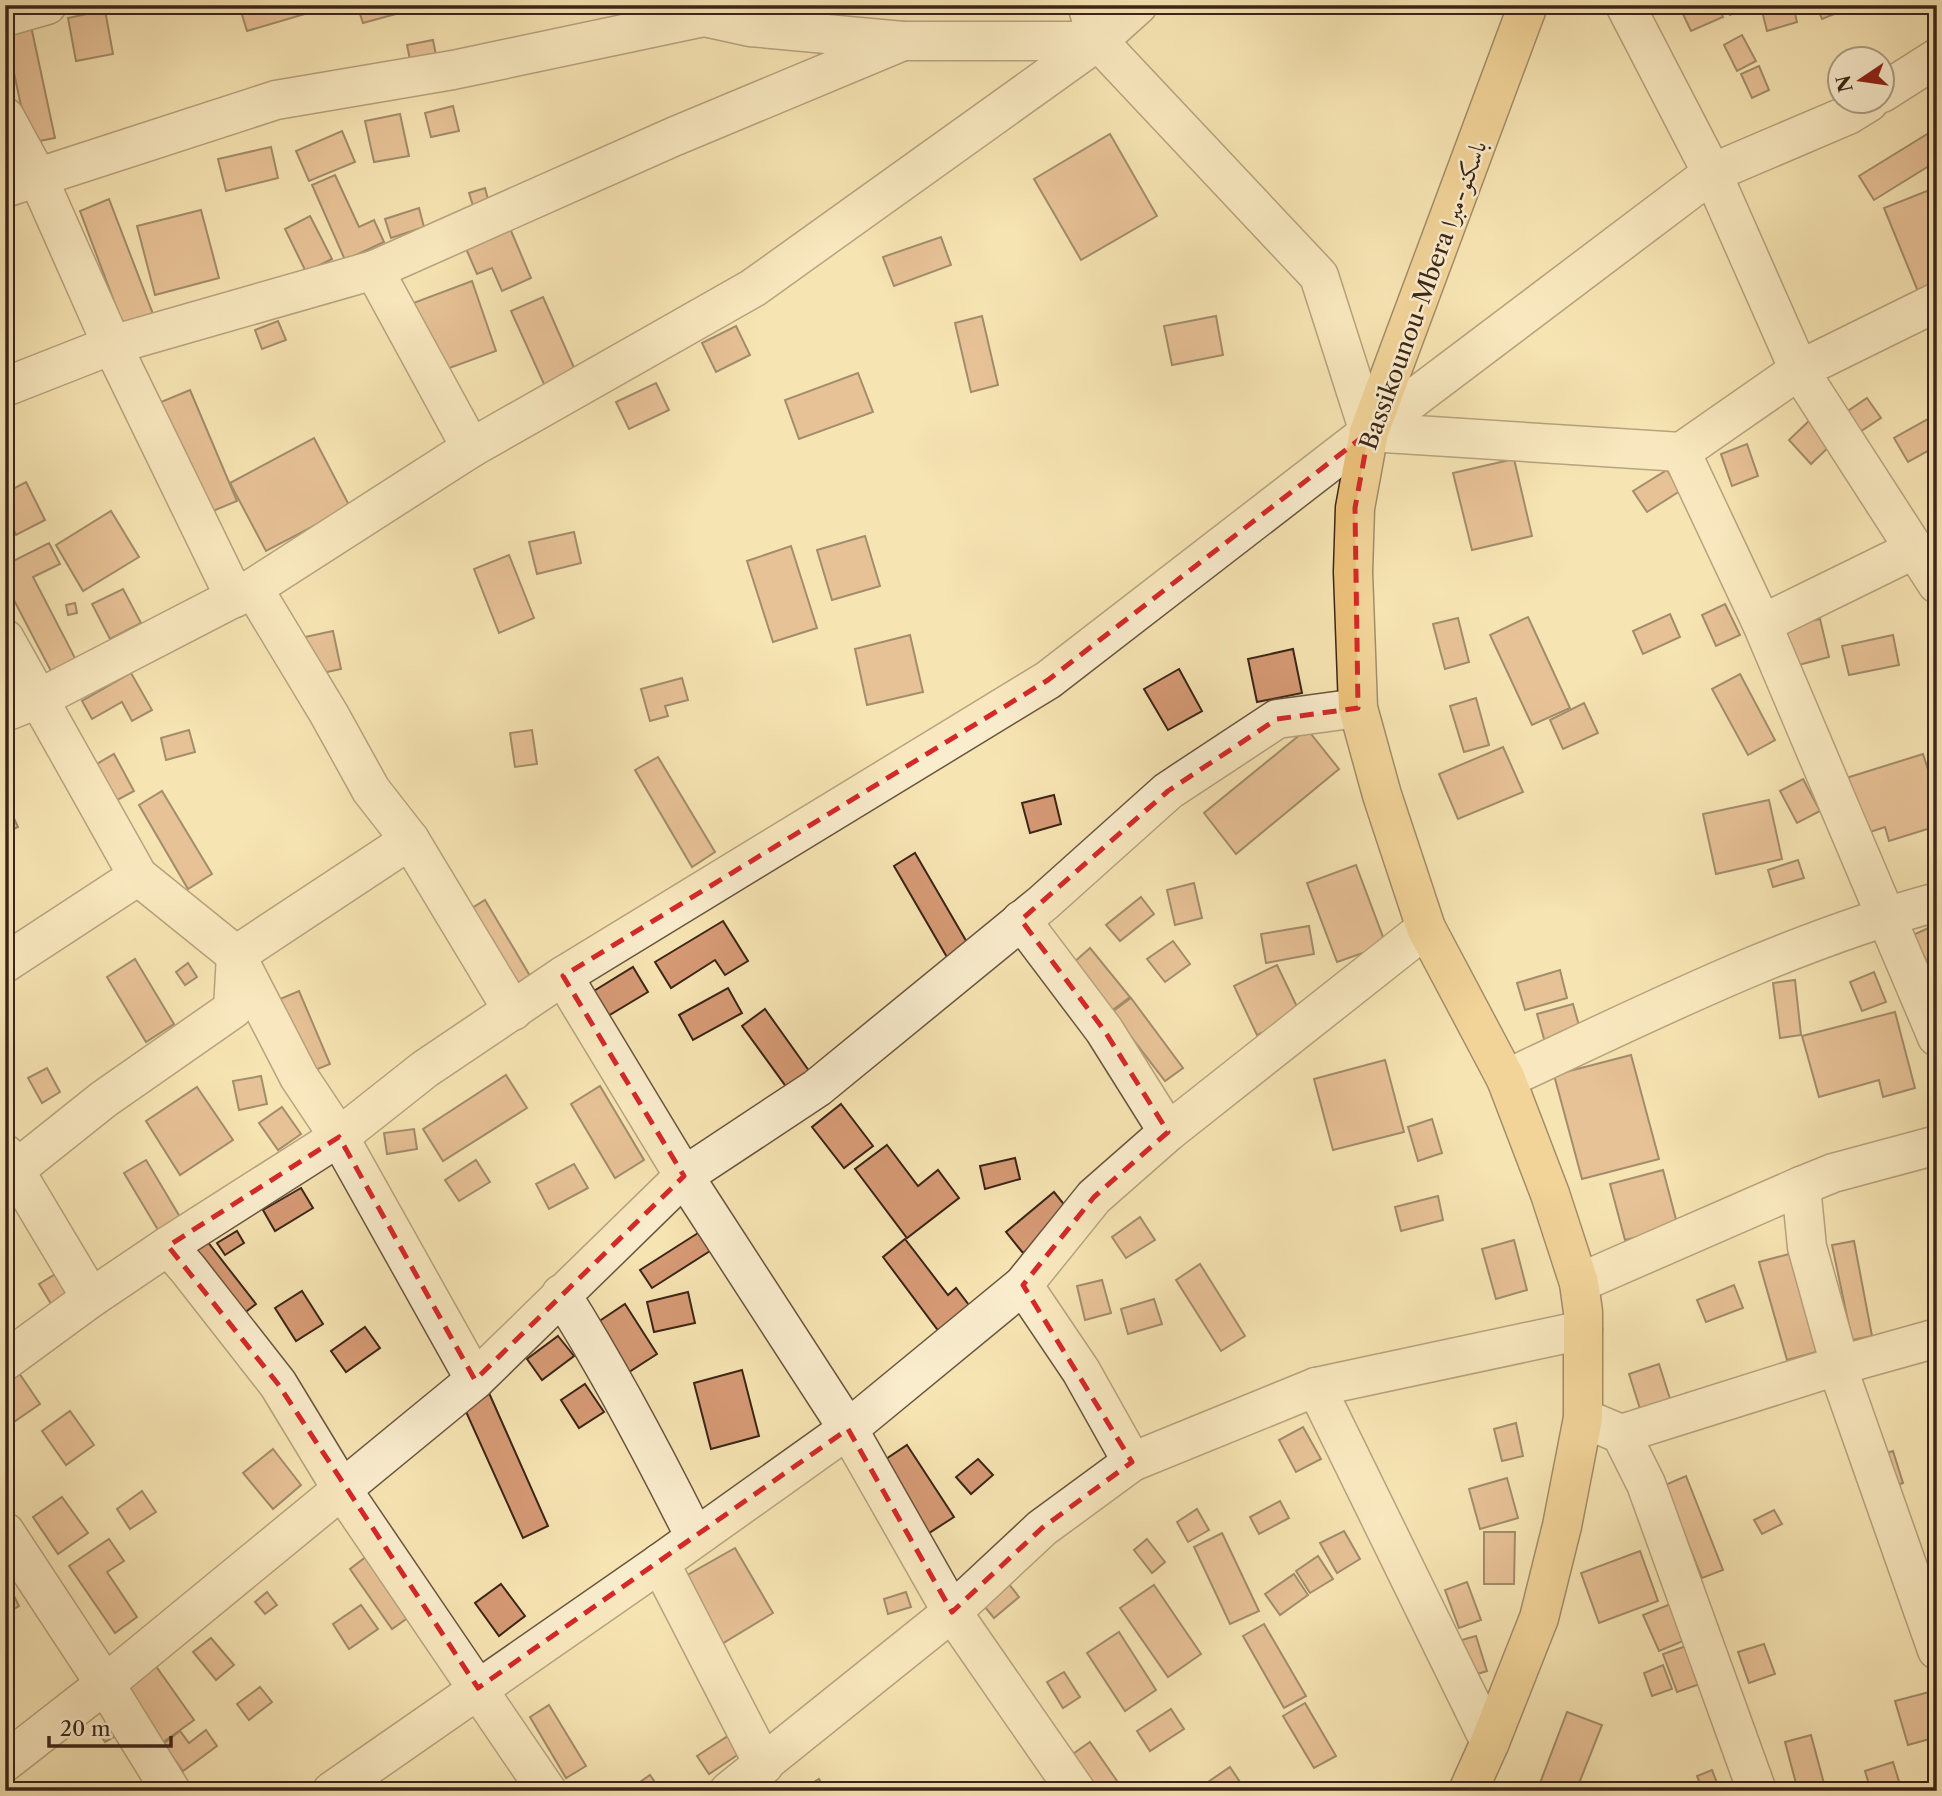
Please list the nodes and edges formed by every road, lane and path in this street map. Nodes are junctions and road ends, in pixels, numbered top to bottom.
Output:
1 (47, 5) edge
2 (1138, 5) edge
3 (1528, 5) edge
4 (1625, 5) edge
5 (717, 14) edge
6 (5, 18) edge
7 (1092, 23) edge
8 (903, 41) junction
9 (1937, 58) edge
10 (1896, 84) edge
11 (1846, 116) edge
12 (5, 117) edge
13 (1712, 173) junction
14 (22, 183) edge
15 (374, 270) junction
16 (1937, 302) edge
17 (112, 345) junction
18 (1799, 370) junction
19 (5, 387) edge
20 (1369, 432) junction
21 (471, 448) junction
22 (1681, 452) junction
23 (1913, 550) junction
24 (1937, 584) edge
25 (244, 593) junction
26 (1762, 624) junction
27 (5, 639) edge
28 (40, 698) junction
29 (1358, 708) junction
30 (5, 712) edge
31 (410, 840) junction
32 (138, 876) junction
33 (1937, 902) edge
34 (1884, 916) junction
35 (1021, 920) junction
36 (1426, 928) junction
37 (236, 955) junction
38 (5, 963) edge
39 (563, 976) junction
40 (513, 1010) junction
41 (1937, 1037) edge
42 (1506, 1079) junction
43 (1168, 1132) junction
44 (339, 1137) junction
45 (1937, 1145) edge
46 (8, 1167) edge
47 (684, 1176) junction
48 (1801, 1186) junction
49 (167, 1246) junction
50 (1579, 1283) junction
51 (1023, 1285) junction
52 (561, 1294) junction
53 (91, 1298) junction
54 (1583, 1330) junction
55 (1937, 1338) edge
56 (5, 1361) edge
57 (1838, 1366) junction
58 (475, 1380) junction
59 (1316, 1387) junction
60 (1583, 1418) junction
61 (848, 1429) junction
62 (1621, 1434) junction
63 (1132, 1462) junction
64 (343, 1491) junction
65 (5, 1532) edge
66 (695, 1538) junction
67 (660, 1563) junction
68 (952, 1612) junction
69 (1937, 1650) edge
70 (105, 1684) junction
71 (478, 1688) junction
72 (1490, 1742) junction
73 (5, 1762) edge
74 (764, 1765) junction
75 (171, 1791) edge
76 (331, 1791) edge
77 (547, 1791) edge
78 (729, 1791) edge
79 (1076, 1791) edge
80 (1468, 1791) edge
81 (1757, 1791) edge

1 - 6 street
2 - 7 street
3 - 20 main road, Bassikounou-Mbera باسكنو-مبرا
4 - 13 street
5 - 8 street
5 - 14 street
7 - 8 street
7 - 20 street
7 - 21 street
8 - 15 street
9 - 10 street
11 - 13 street
12 - 14 street
13 - 18 street
13 - 20 street
14 - 17 street
15 - 17 street
15 - 21 street
16 - 18 street
17 - 19 street
17 - 25 street
18 - 22 street
18 - 23 street
20 - 22 street
20 - 29 main road, Bassikounou-Mbera باسكنو-مبرا
20 - 39 street
21 - 25 street
22 - 26 street
23 - 24 street
23 - 26 street
25 - 28 street
25 - 31 street
26 - 34 street
27 - 28 street
28 - 30 street
28 - 32 street
29 - 35 street
29 - 36 main road, Bassikounou-Mbera باسكنو-مبرا
31 - 37 street
31 - 40 street
32 - 37 street
32 - 38 street
33 - 34 street
34 - 41 street
34 - 42 street
35 - 43 street
35 - 47 street
36 - 42 main road, Bassikounou-Mbera باسكنو-مبرا
36 - 43 street
37 - 44 street
37 - 46 street
39 - 40 street
39 - 47 street
40 - 44 street
42 - 50 main road, Bassikounou-Mbera باسكنو-مبرا
43 - 51 street
44 - 49 street
44 - 58 street
45 - 48 street
46 - 53 street
47 - 52 street
47 - 61 street
48 - 50 street
48 - 57 street
49 - 53 street
49 - 64 street
50 - 54 main road, Bassikounou-Mbera باسكنو-مبرا
51 - 61 street
51 - 63 street
52 - 58 street
52 - 66 street
53 - 56 street
54 - 59 street
54 - 60 main road, Bassikounou-Mbera باسكنو-مبرا
55 - 57 street
57 - 62 street
57 - 69 street
58 - 64 street
59 - 63 street
59 - 72 street
60 - 62 street
60 - 72 main road, Bassikounou-Mbera باسكنو-مبرا
61 - 66 street
61 - 68 street
62 - 81 street
63 - 68 street
64 - 70 street
64 - 71 street
65 - 70 street
66 - 67 street
67 - 71 street
67 - 74 street
68 - 74 street
68 - 79 street
70 - 73 street
70 - 75 street
71 - 76 street
71 - 77 street
72 - 80 main road, Bassikounou-Mbera باسكنو-مبرا
74 - 78 street

